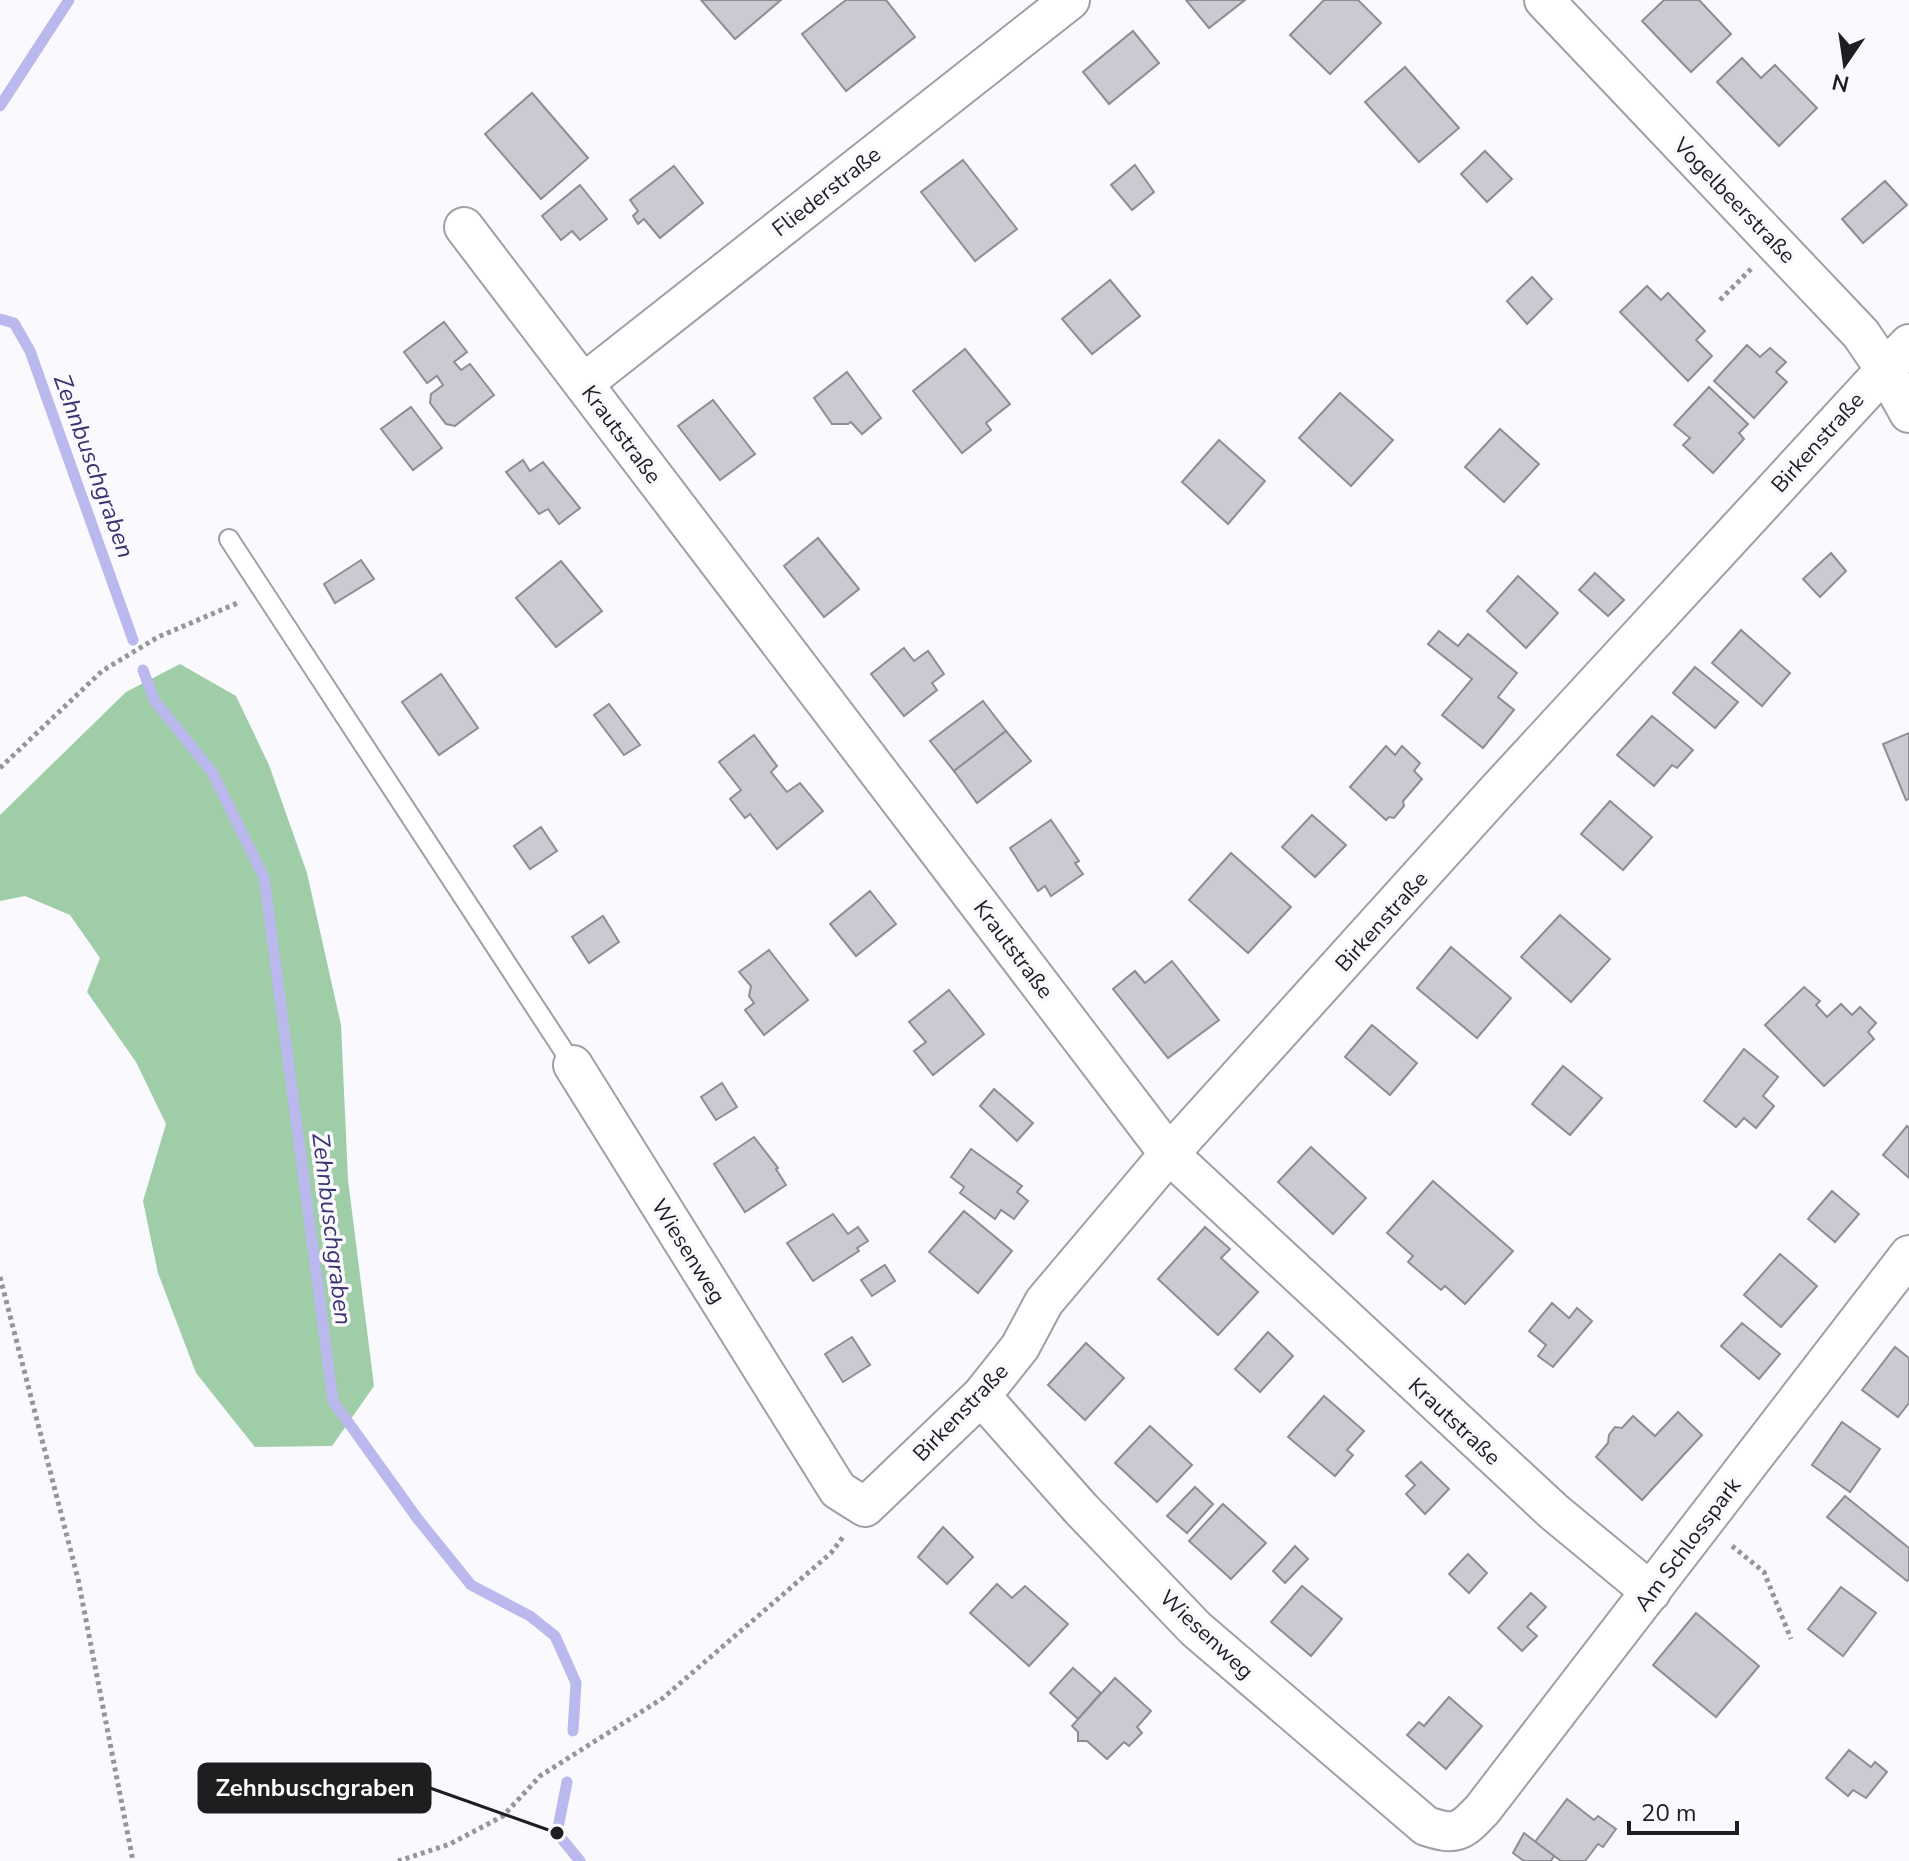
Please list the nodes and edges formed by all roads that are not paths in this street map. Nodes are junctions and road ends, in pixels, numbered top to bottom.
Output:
1 (1070, 0) edge
2 (1544, 0) edge
3 (464, 227) dead end
4 (1897, 356) edge
5 (584, 383) junction
6 (1909, 413) edge
7 (229, 539) dead end
8 (573, 1065) joint
9 (1169, 1154) junction
10 (1909, 1255) edge
11 (981, 1396) junction
12 (865, 1507) joint
13 (1651, 1592) junction
14 (1463, 1830) joint

1 - 5 street, Fliederstraße
2 - 4 street, Vogelbeerstraße
3 - 5 street, Krautstraße
4 - 6 street, Vogelbeerstraße
4 - 9 street, Birkenstraße
5 - 9 street, Krautstraße
7 - 8 lane
8 - 12 street, Wiesenweg
9 - 11 street, Birkenstraße
9 - 13 street, Krautstraße
10 - 13 street, Am Schlosspark
11 - 12 street, Birkenstraße
11 - 14 street, Wiesenweg
13 - 14 street, Am Schlosspark

